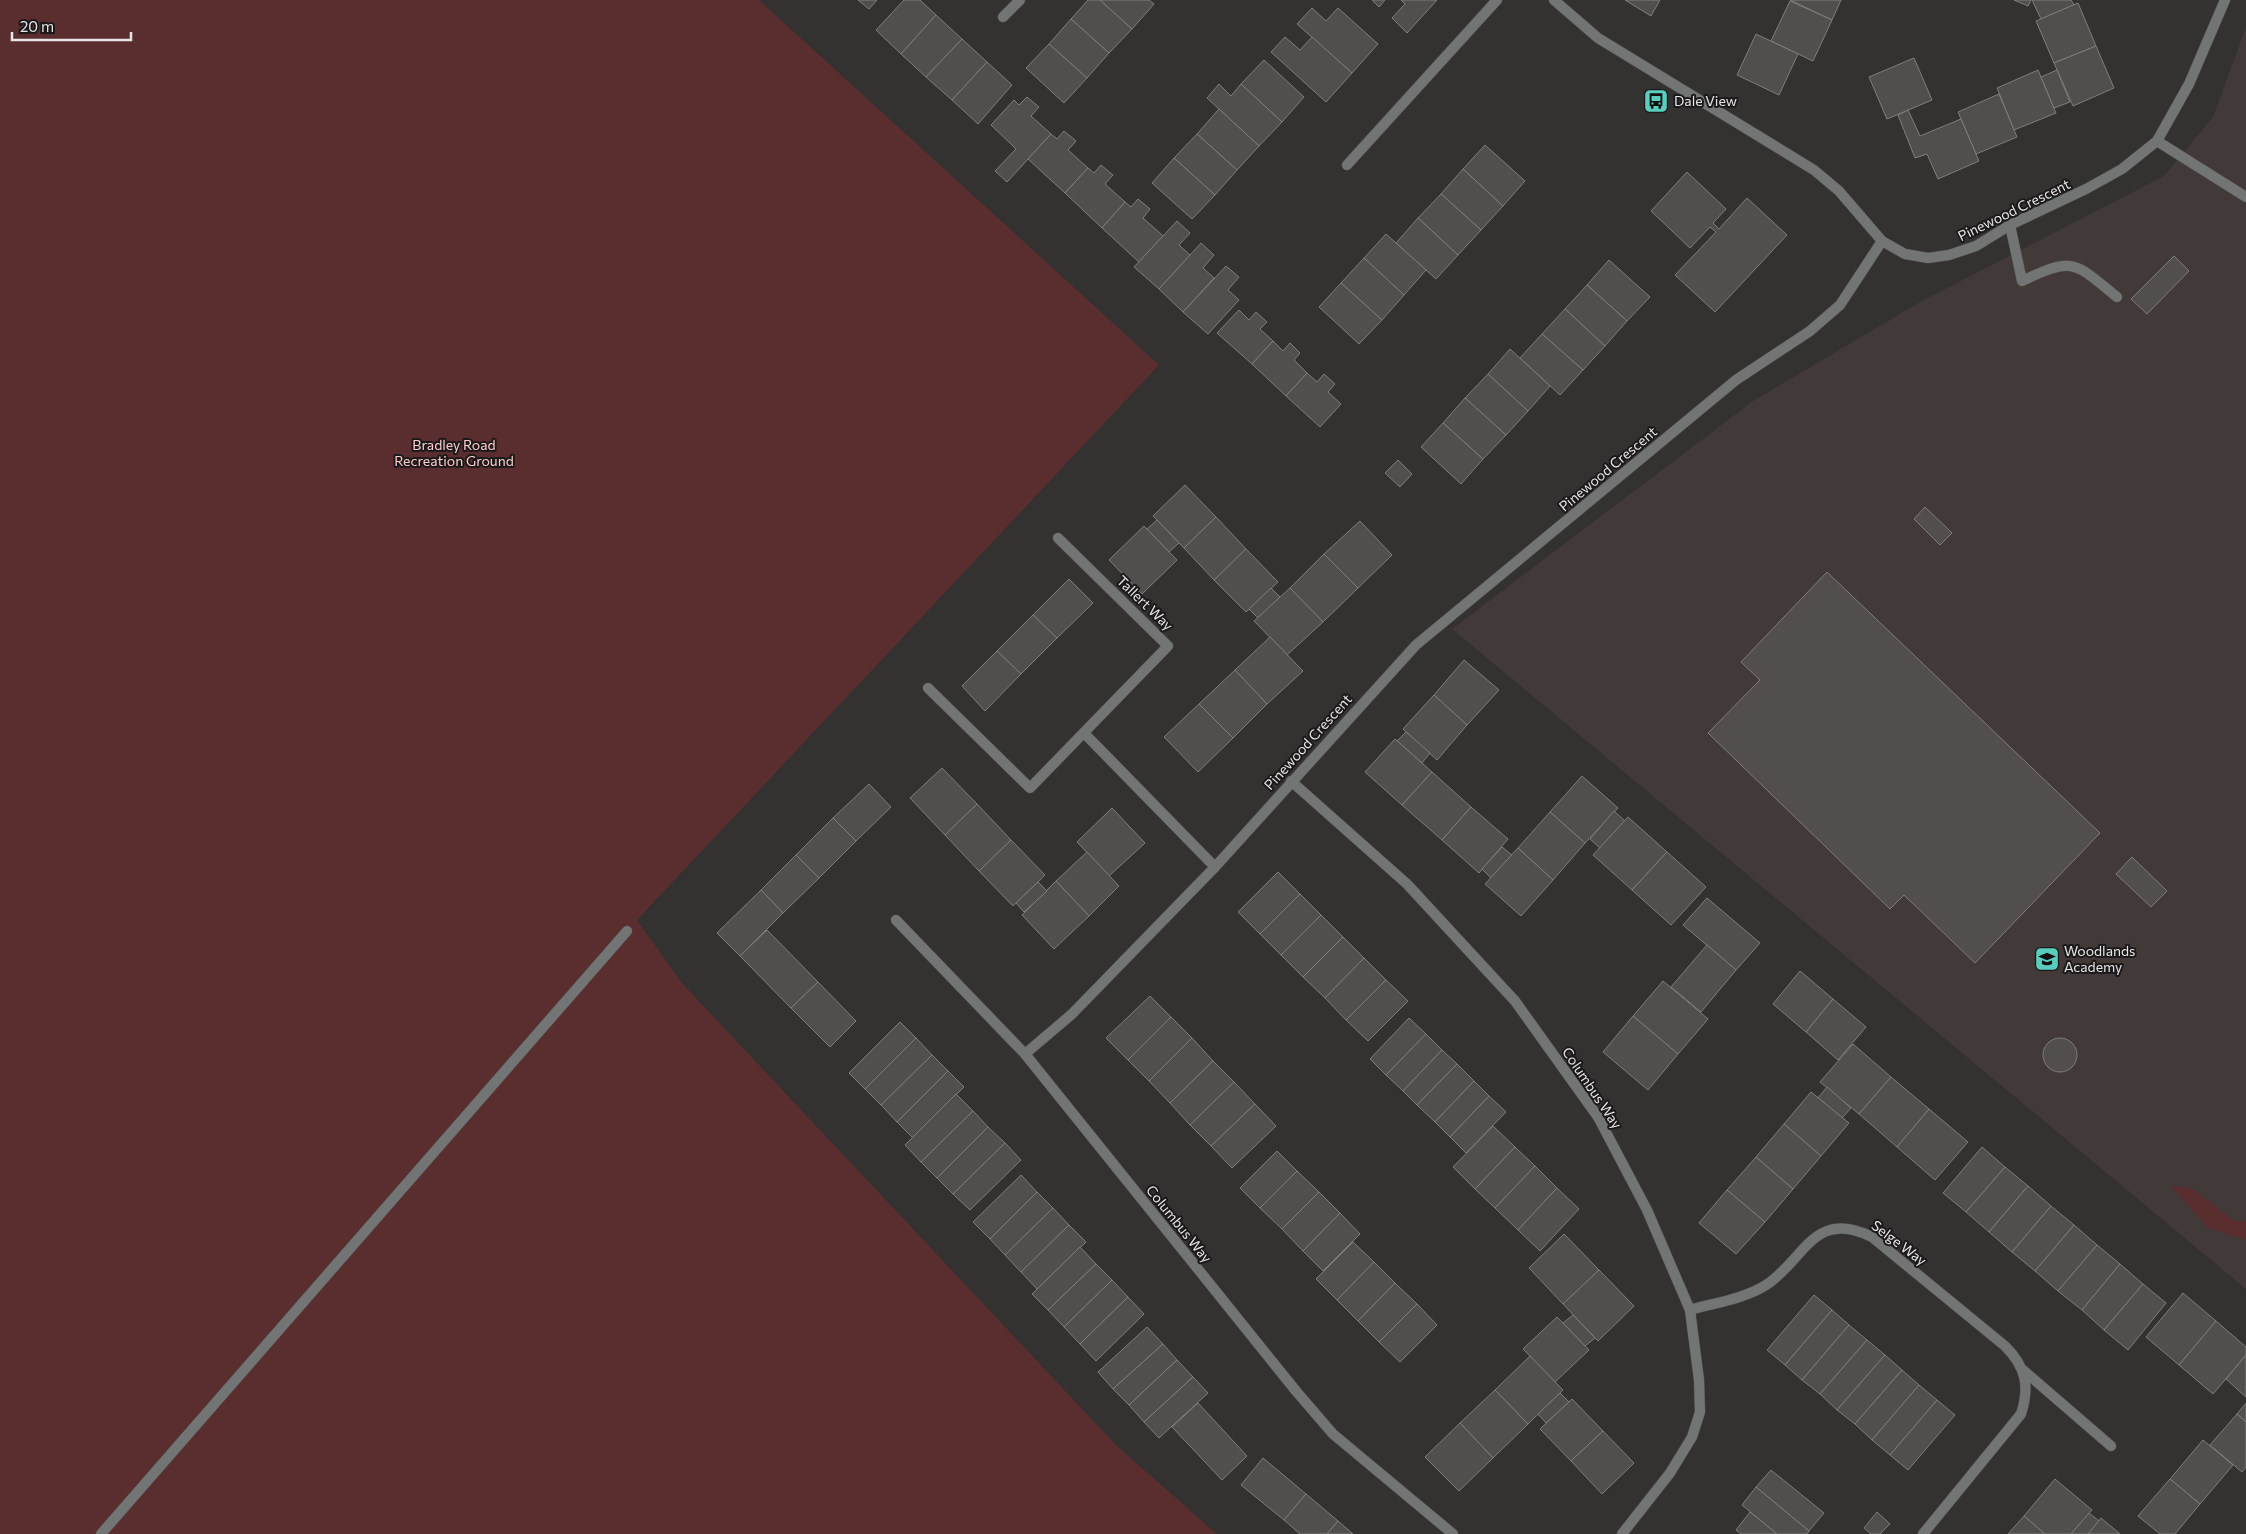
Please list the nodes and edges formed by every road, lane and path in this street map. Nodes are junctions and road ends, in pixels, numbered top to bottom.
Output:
1 (1020, 0) edge
2 (1497, 0) edge
3 (1554, 0) edge
4 (2225, 0) edge
5 (1003, 17) dead end
6 (2157, 141) junction
7 (1347, 166) dead end
8 (2246, 197) edge
9 (2010, 225) junction
10 (1882, 241) junction
11 (2116, 297) dead end
12 (1058, 538) dead end
13 (928, 688) dead end
14 (1084, 733) junction
15 (1292, 781) junction
16 (1215, 867) junction
17 (896, 920) dead end
18 (627, 931) dead end
19 (1024, 1054) junction
20 (1690, 1310) junction
21 (2023, 1370) junction
22 (2112, 1446) dead end
23 (101, 1534) edge
24 (1452, 1534) edge
25 (1622, 1534) edge
26 (1923, 1534) edge

1 - 5 street
2 - 7 street
3 - 10 street
4 - 6 street, Pinewood Crescent
6 - 8 street
6 - 9 street, Pinewood Crescent
9 - 10 street, Pinewood Crescent
9 - 11 street
10 - 15 street, Pinewood Crescent
12 - 14 street, Tallert Way
13 - 14 street, Tallert Way
14 - 16 street
15 - 16 street, Pinewood Crescent
15 - 20 street, Columbus Way
16 - 19 street, Pinewood Crescent
17 - 19 street, Columbus Way
18 - 23 street
19 - 24 street, Columbus Way
20 - 21 street, Selge Way
20 - 25 street, Columbus Way
21 - 22 street, Selge Way
21 - 26 street, Selge Way

